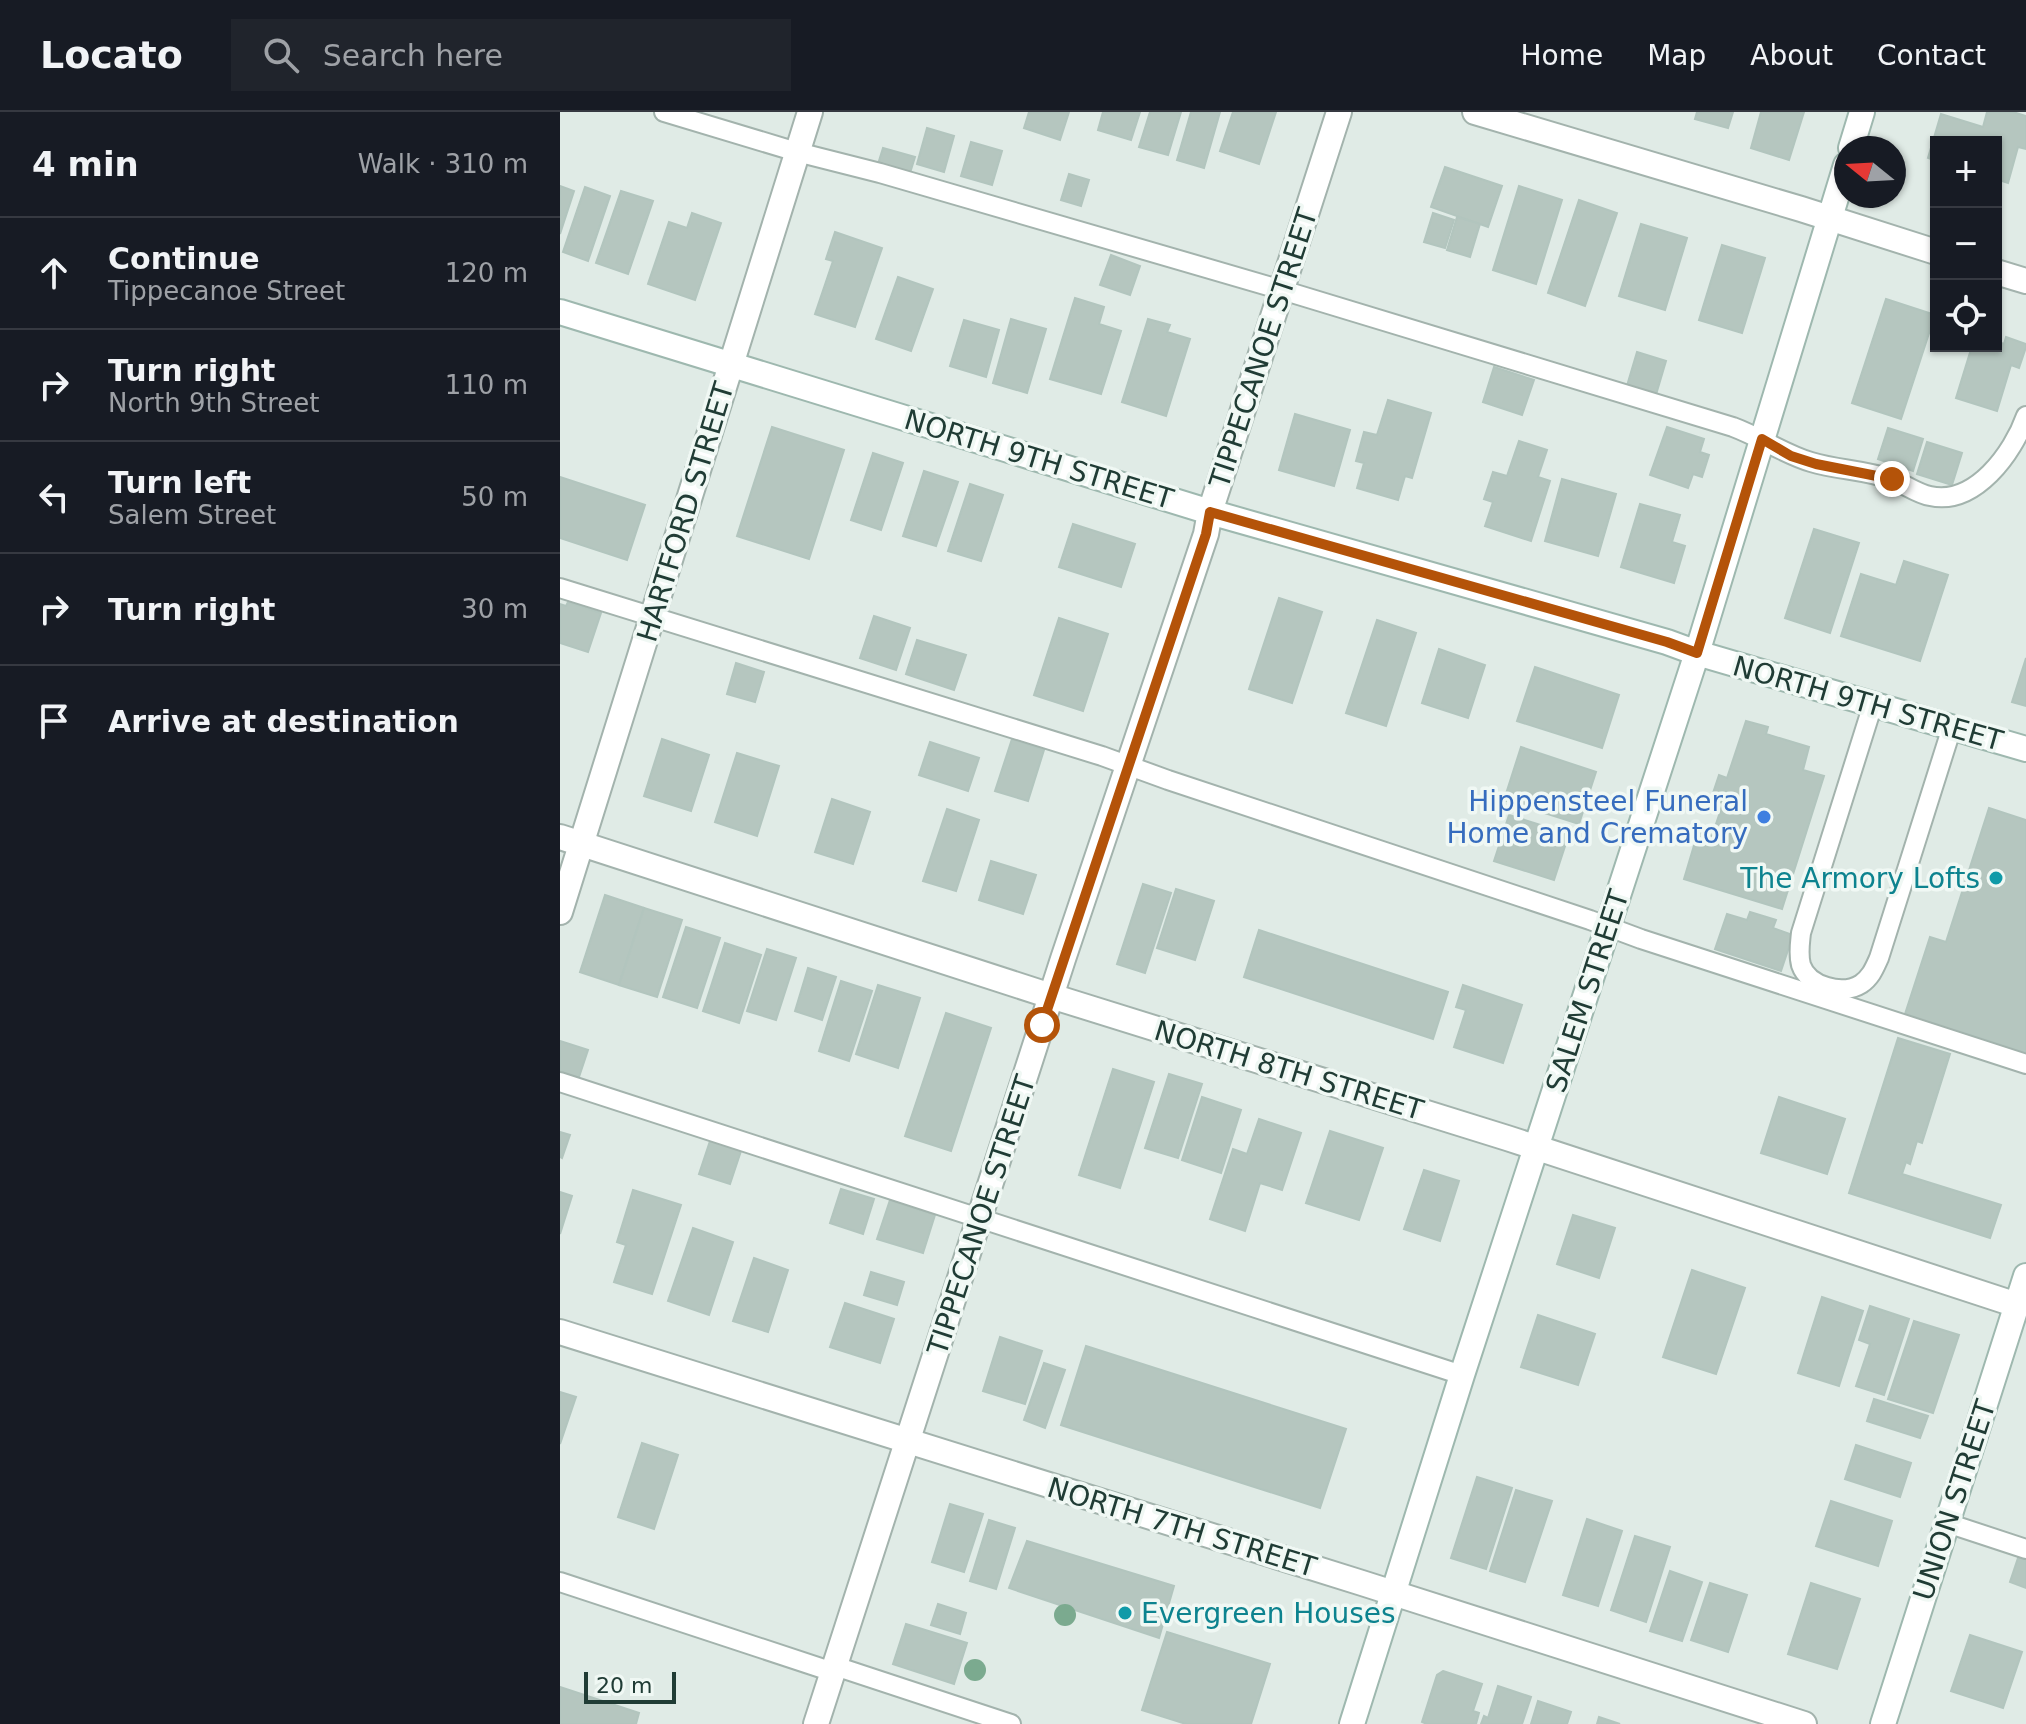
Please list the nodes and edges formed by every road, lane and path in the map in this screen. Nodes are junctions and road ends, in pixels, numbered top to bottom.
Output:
1 (664, 112) edge
2 (810, 112) edge
3 (1339, 112) edge
4 (1475, 112) edge
5 (1862, 112) edge
6 (1855, 136) edge
7 (797, 152) junction
8 (1834, 205) edge
9 (1830, 218) junction
10 (1930, 250) edge
11 (2002, 274) edge
12 (2026, 281) edge
13 (1282, 290) junction
14 (560, 312) edge
15 (731, 364) junction
16 (2026, 416) edge
17 (1762, 439) junction
18 (1210, 512) junction
19 (560, 588) edge
20 (653, 617) junction
21 (1697, 653) junction
22 (1873, 704) junction
23 (1952, 727) junction
24 (2026, 749) edge
25 (1127, 765) junction
26 (571, 840) edge
27 (560, 912) edge
28 (1608, 927) junction
29 (1051, 996) junction
30 (2026, 1064) edge
31 (560, 1082) edge
32 (1537, 1148) junction
33 (979, 1219) junction
34 (2026, 1276) edge
35 (2017, 1305) junction
36 (560, 1332) edge
37 (2017, 1334) edge
38 (1462, 1375) junction
39 (908, 1441) junction
40 (1947, 1523) junction
41 (2026, 1549) edge
42 (560, 1582) edge
43 (1393, 1593) junction
44 (834, 1669) junction
45 (816, 1724) edge
46 (1011, 1724) edge
47 (1352, 1724) edge
48 (1804, 1724) edge
49 (1883, 1724) edge

1 - 7 lane
2 - 7 street, HARTFORD STREET
3 - 13 street, TIPPECANOE STREET
4 - 9 street
5 - 6 street
7 - 13 lane
7 - 15 street, HARTFORD STREET
8 - 9 street, SALEM STREET
9 - 10 street
9 - 17 street, SALEM STREET
11 - 12 street
13 - 17 lane
13 - 18 street, TIPPECANOE STREET
14 - 15 street, NORTH 9TH STREET
15 - 18 street, NORTH 9TH STREET
15 - 20 street, HARTFORD STREET
16 - 17 lane
17 - 21 street, SALEM STREET
18 - 21 street, NORTH 9TH STREET
18 - 25 street, TIPPECANOE STREET
19 - 20 lane
20 - 25 lane
20 - 26 street, HARTFORD STREET
21 - 22 street, NORTH 9TH STREET
21 - 28 street, SALEM STREET
22 - 23 street, NORTH 9TH STREET
22 - 23 lane
23 - 24 street, NORTH 9TH STREET
25 - 28 lane
25 - 29 street, TIPPECANOE STREET
26 - 27 street, HARTFORD STREET
26 - 29 street, NORTH 8TH STREET
28 - 30 lane
28 - 32 street, SALEM STREET
29 - 32 street, NORTH 8TH STREET
29 - 33 street, TIPPECANOE STREET
31 - 33 lane
32 - 35 street, NORTH 8TH STREET
32 - 38 street, SALEM STREET
33 - 38 lane
33 - 39 street, TIPPECANOE STREET
34 - 35 street, UNION STREET
35 - 37 street, UNION STREET
36 - 39 street, NORTH 7TH STREET
37 - 40 street, UNION STREET
38 - 43 street, SALEM STREET
39 - 43 street, NORTH 7TH STREET
39 - 44 street, TIPPECANOE STREET
40 - 41 lane
40 - 49 street, UNION STREET
42 - 44 lane
43 - 47 street, SALEM STREET
43 - 48 street, NORTH 7TH STREET
44 - 45 street, TIPPECANOE STREET
44 - 46 lane

